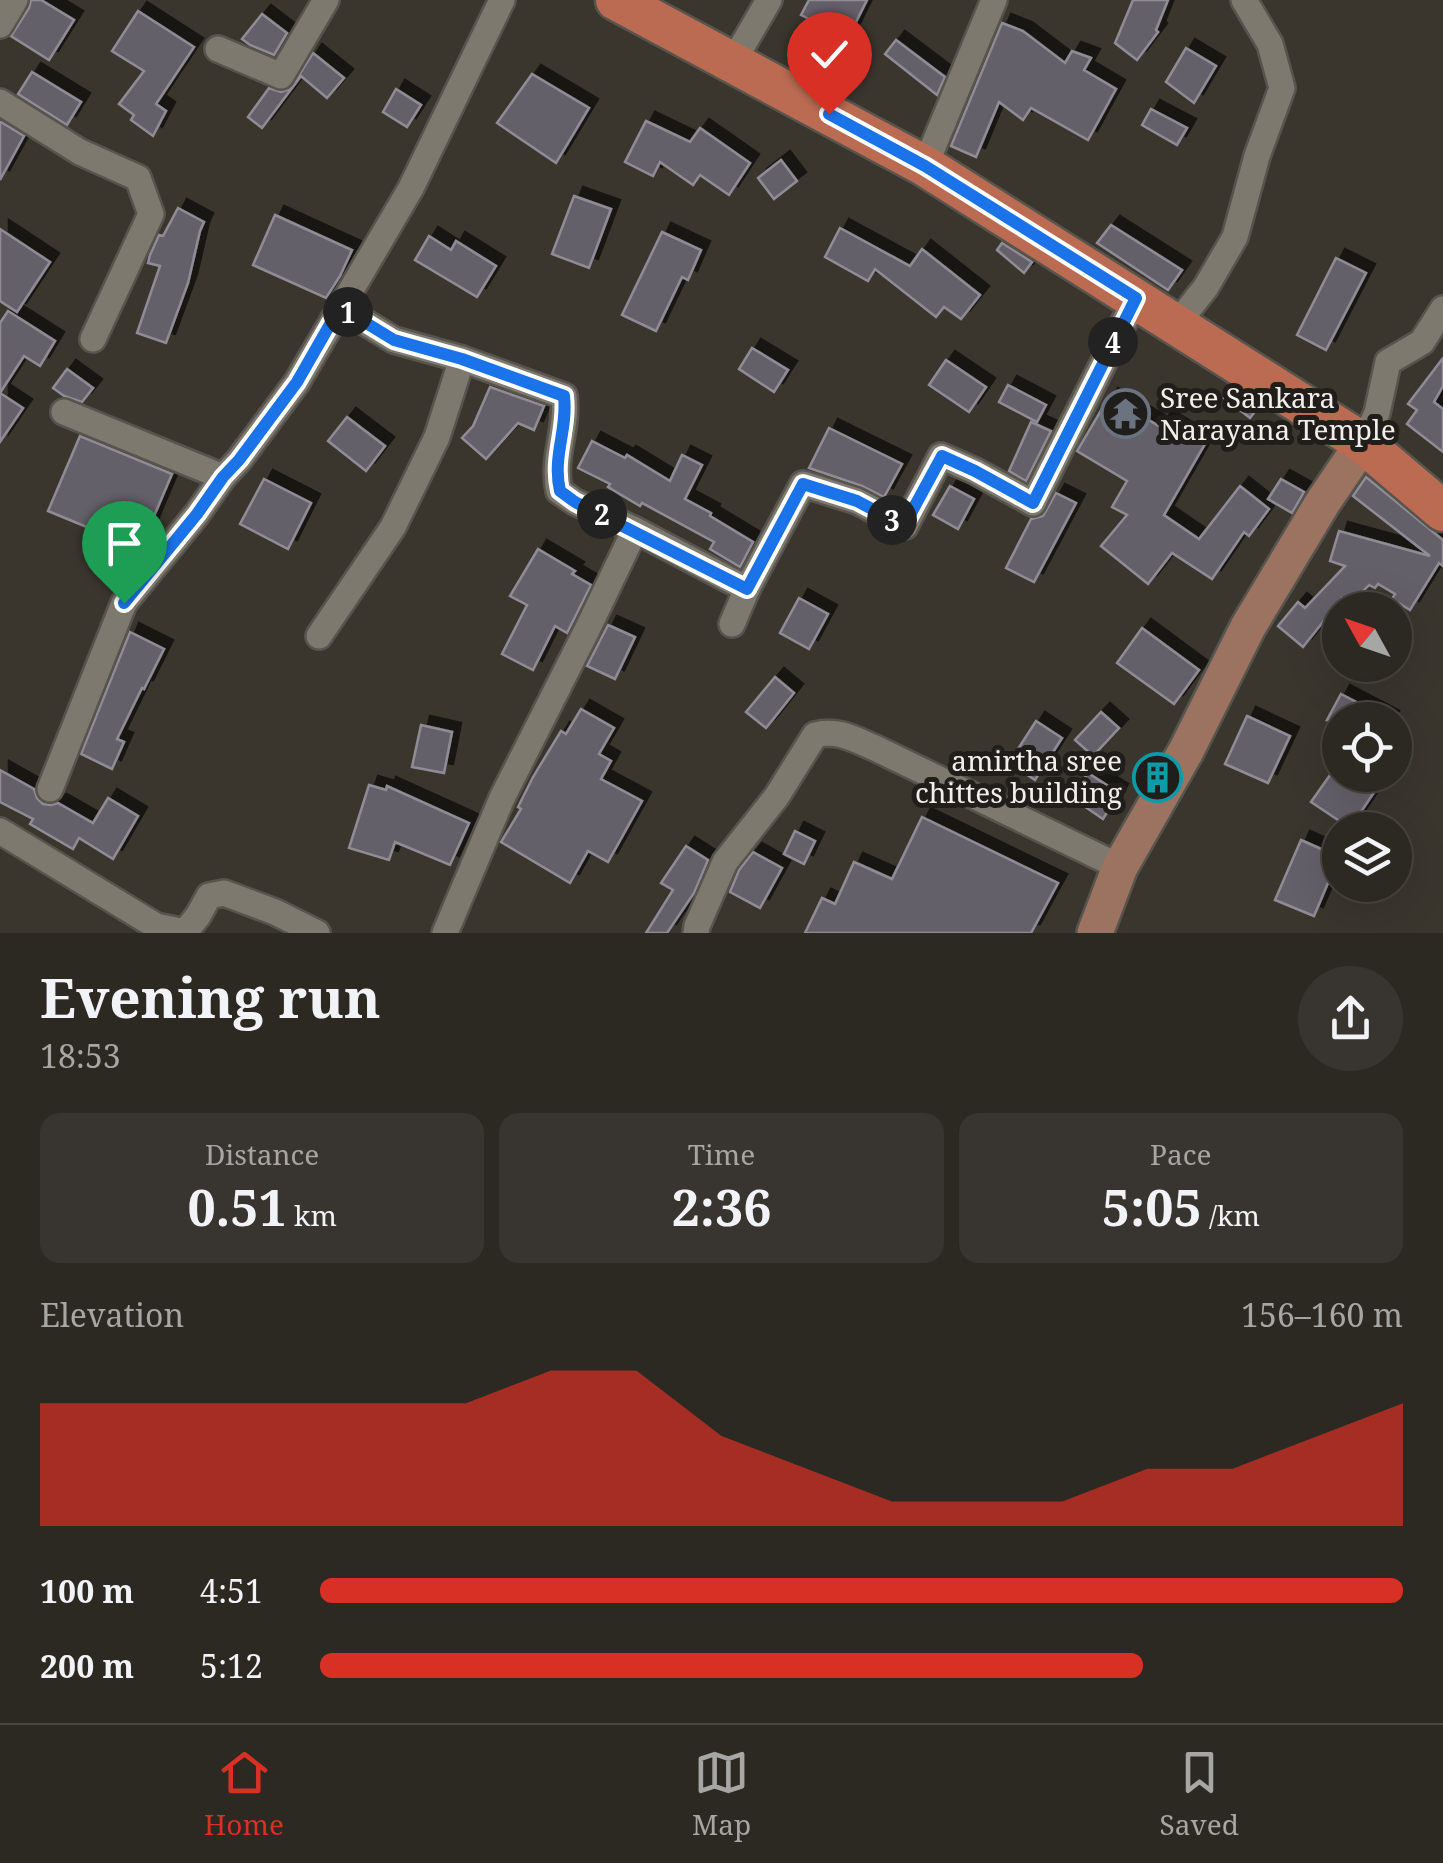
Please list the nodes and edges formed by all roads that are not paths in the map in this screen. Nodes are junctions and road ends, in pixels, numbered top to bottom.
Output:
1 (15, 0) edge
2 (326, 0) edge
3 (502, 0) edge
4 (616, 0) edge
5 (769, 0) edge
6 (994, 0) edge
7 (1244, 0) edge
8 (0, 25) edge
9 (218, 49) dead end
10 (734, 62) junction
11 (0, 102) edge
12 (925, 166) junction
13 (1136, 298) junction
14 (340, 307) junction
15 (1443, 309) edge
16 (1177, 324) junction
17 (94, 340) dead end
18 (462, 359) junction
19 (64, 412) dead end
20 (1364, 443) junction
21 (223, 477) junction
22 (1443, 511) edge
23 (634, 530) junction
24 (747, 589) junction
25 (732, 624) dead end
26 (320, 636) dead end
27 (50, 789) dead end
28 (0, 831) edge
29 (1120, 867) junction
30 (317, 933) edge
31 (445, 933) edge
32 (696, 933) edge
33 (1094, 933) edge

1 - 8 street
2 - 9 street
3 - 14 street
4 - 10 main road
5 - 10 street
6 - 12 street
7 - 16 street
10 - 12 main road
11 - 17 street
12 - 13 main road
13 - 16 main road
13 - 24 street
14 - 18 street
14 - 21 street
15 - 20 street
16 - 20 main road
18 - 23 street
18 - 26 street
19 - 21 street
20 - 22 main road
20 - 29 street
21 - 27 street
23 - 24 street
23 - 31 street
24 - 25 street
28 - 30 street
29 - 32 street
29 - 33 street

